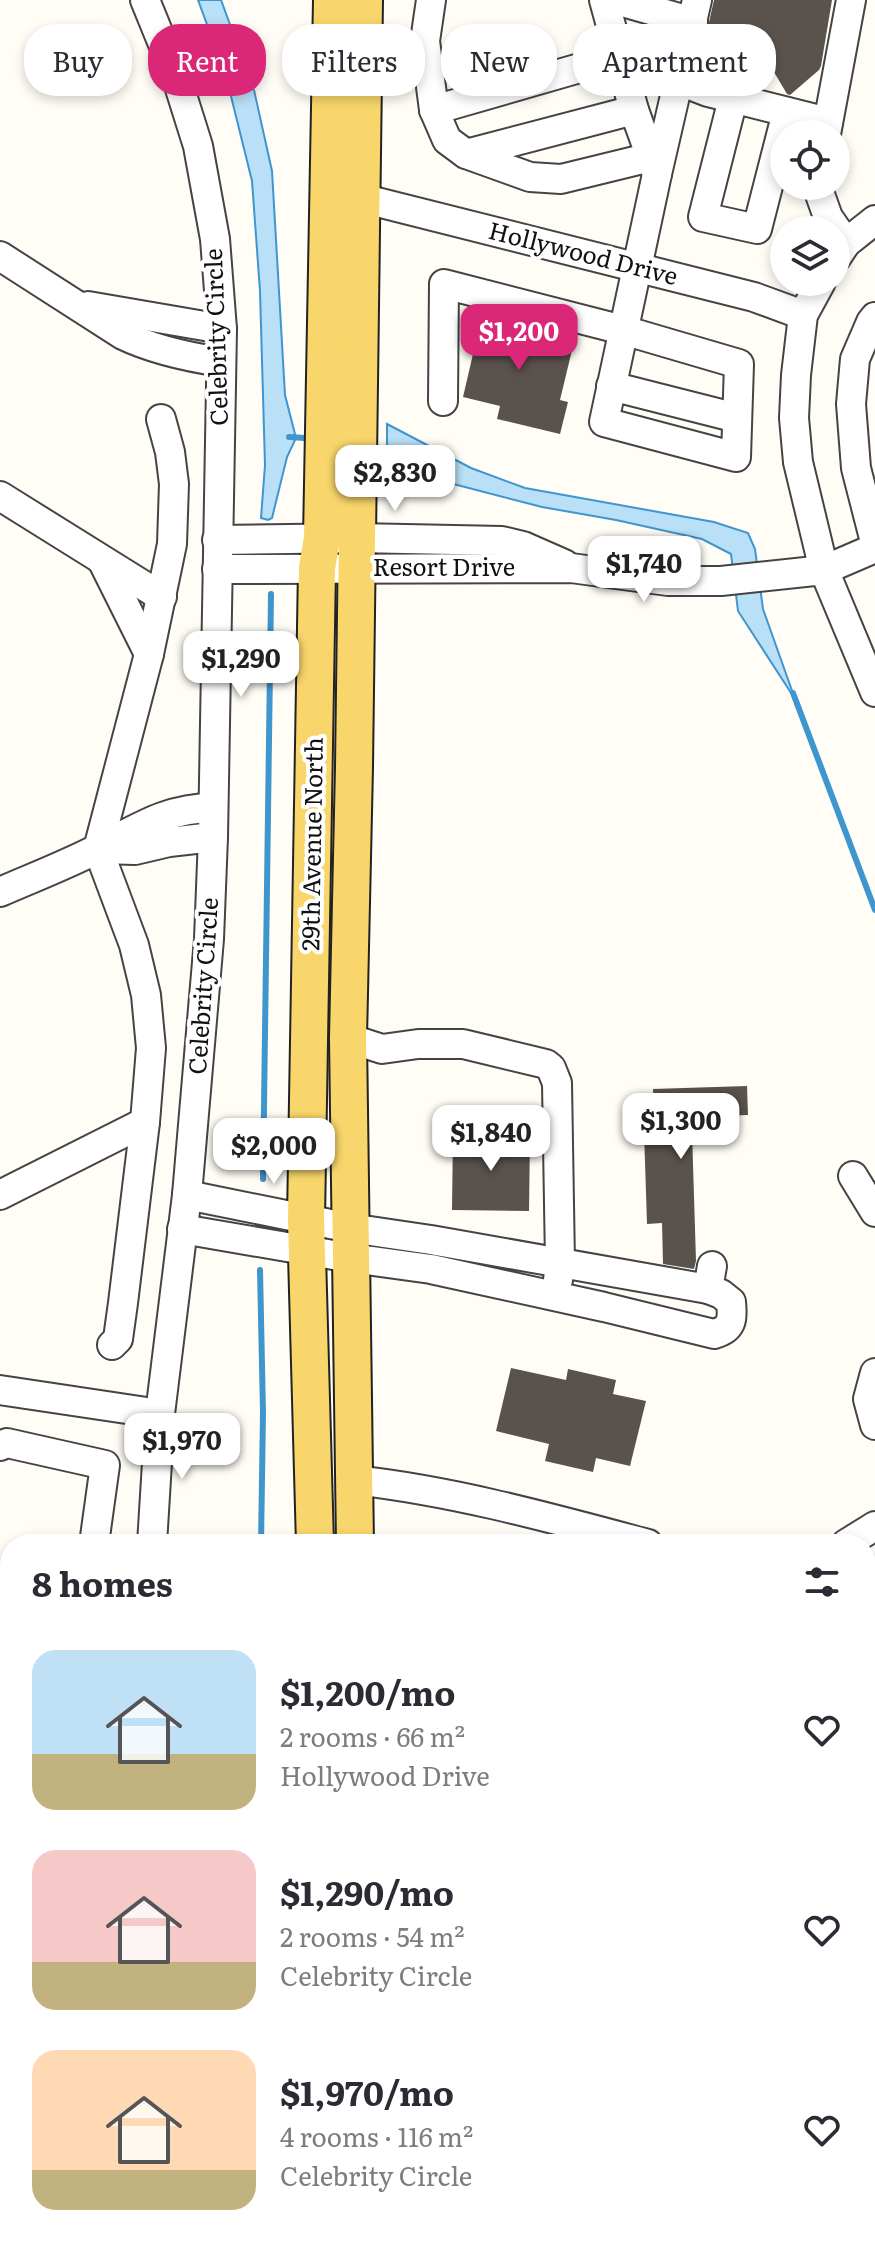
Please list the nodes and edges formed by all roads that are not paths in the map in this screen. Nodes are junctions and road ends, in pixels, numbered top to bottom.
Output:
1 (145, 0) edge
2 (332, 0) edge
3 (364, 0) edge
4 (431, 0) edge
5 (604, 0) edge
6 (616, 0) edge
7 (851, 0) edge
8 (695, 11) edge
9 (610, 24) edge
10 (573, 70) edge
11 (630, 96) edge
12 (673, 96) edge
13 (722, 96) edge
14 (733, 99) junction
15 (434, 110) junction
16 (634, 110) junction
17 (787, 112) junction
18 (807, 120) edge
19 (828, 120) edge
20 (466, 154) junction
21 (654, 165) junction
22 (361, 198) junction
23 (875, 220) edge
24 (850, 243) edge
25 (0, 256) edge
26 (638, 267) junction
27 (813, 296) edge
28 (75, 303) junction
29 (803, 315) junction
30 (875, 317) edge
31 (222, 329) junction
32 (623, 330) junction
33 (221, 362) junction
34 (611, 386) junction
35 (443, 401) dead end
36 (737, 418) junction
37 (161, 419) dead end
38 (0, 496) edge
39 (217, 540) junction
40 (875, 545) edge
41 (338, 553) junction
42 (101, 557) junction
43 (217, 569) junction
44 (824, 570) junction
45 (162, 597) junction
46 (149, 654) junction
47 (875, 690) edge
48 (213, 808) junction
49 (213, 837) junction
50 (98, 849) junction
51 (0, 892) edge
52 (348, 1038) junction
53 (145, 1122) junction
54 (853, 1176) dead end
55 (0, 1195) edge
56 (187, 1195) junction
57 (875, 1212) edge
58 (182, 1229) junction
59 (307, 1235) junction
60 (431, 1240) junction
61 (350, 1243) junction
62 (560, 1264) junction
63 (431, 1269) junction
64 (607, 1271) junction
65 (556, 1296) junction
66 (604, 1307) junction
67 (112, 1345) dead end
68 (875, 1373) edge
69 (0, 1390) edge
70 (160, 1414) junction
71 (875, 1425) edge
72 (0, 1446) edge
73 (354, 1480) junction
74 (95, 1534) edge
75 (153, 1534) edge
76 (315, 1534) edge
77 (355, 1534) edge
78 (610, 1534) edge

1 - 31 street, Celebrity Circle
2 - 41 main road, 29th Avenue North
3 - 22 main road, 29th Avenue North
4 - 15 street
5 - 9 street
6 - 8 street
7 - 19 street
10 - 15 street
11 - 16 street
12 - 21 street
13 - 14 street
14 - 17 street
14 - 17 street
15 - 20 street
16 - 20 street
16 - 21 street
17 - 18 street
20 - 21 street
21 - 26 street
22 - 26 street, Hollywood Drive
22 - 41 main road, 29th Avenue North
23 - 24 street
25 - 28 street
26 - 29 street, Hollywood Drive
26 - 32 street
27 - 29 street
28 - 31 street
28 - 33 street
29 - 44 street
30 - 40 street
31 - 33 street, Celebrity Circle
32 - 34 street
32 - 35 street
32 - 36 street
33 - 39 street, Celebrity Circle
34 - 36 street
34 - 36 street
37 - 45 street
38 - 42 street
39 - 41 street
39 - 43 street, Celebrity Circle
40 - 44 street, Resort Drive
41 - 43 street
41 - 44 street, Resort Drive
41 - 52 main road, 29th Avenue North
41 - 59 main road, 29th Avenue North
42 - 45 street
42 - 46 street
43 - 48 street, Celebrity Circle
44 - 47 street
45 - 46 street
46 - 50 street
48 - 49 street, Celebrity Circle
48 - 50 street
49 - 50 street
49 - 56 street, Celebrity Circle
50 - 51 street
50 - 53 street
52 - 61 main road, 29th Avenue North
52 - 62 street
53 - 55 street
53 - 67 street
54 - 57 street
56 - 58 street, Celebrity Circle
56 - 59 street
58 - 59 street
58 - 70 street, Celebrity Circle
59 - 61 street
59 - 76 main road, 29th Avenue North
60 - 61 street
60 - 62 street
60 - 63 street
61 - 63 street
61 - 73 main road, 29th Avenue North
62 - 64 street
62 - 65 street
63 - 65 street
64 - 66 street
64 - 66 street
65 - 66 street
68 - 71 street
69 - 70 street
70 - 75 street, Celebrity Circle
72 - 74 street
73 - 77 main road, 29th Avenue North
73 - 78 street

